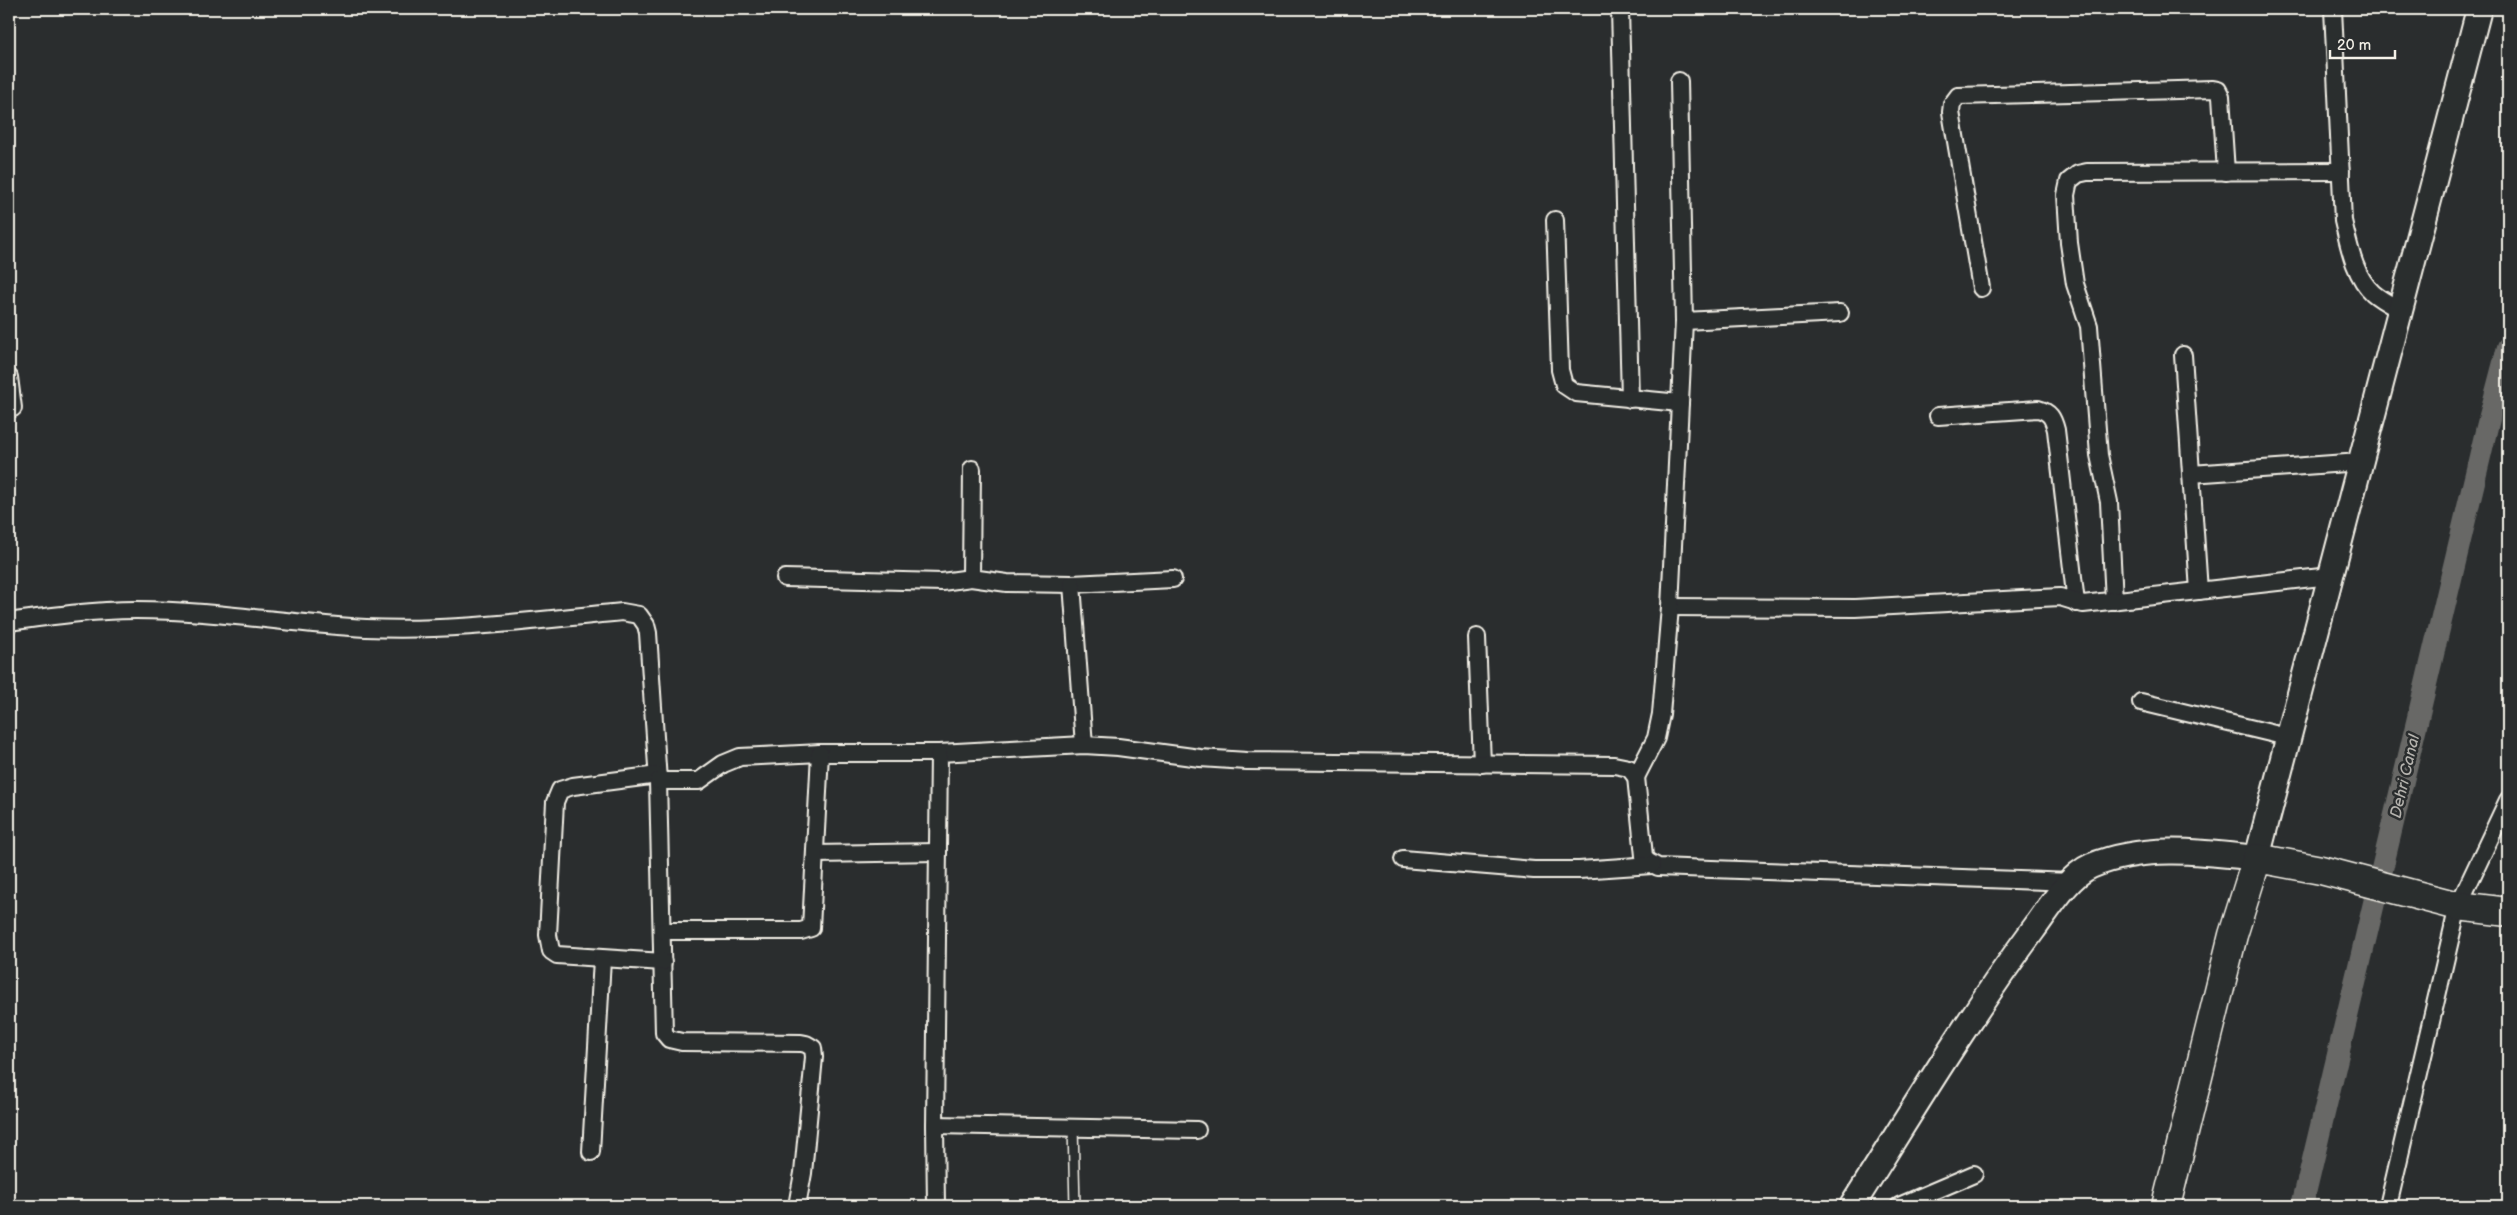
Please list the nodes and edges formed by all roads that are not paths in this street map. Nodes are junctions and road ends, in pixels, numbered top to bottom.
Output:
1 (1620, 9) edge
2 (2333, 9) edge
3 (2479, 9) edge
4 (1678, 81) dead end
5 (2340, 171) junction
6 (2226, 172) junction
7 (1554, 220) dead end
8 (1981, 288) dead end
9 (2400, 310) junction
10 (1840, 313) dead end
11 (1684, 321) junction
12 (2183, 355) dead end
13 (9, 377) edge
14 (1630, 399) junction
15 (1680, 403) junction
16 (13, 408) dead end
17 (1938, 416) dead end
18 (2360, 462) junction
19 (972, 469) dead end
20 (2191, 474) junction
21 (2330, 576) junction
22 (785, 578) dead end
23 (972, 578) junction
24 (1173, 579) dead end
25 (1072, 584) junction
26 (2199, 591) junction
27 (2114, 601) junction
28 (2076, 603) junction
29 (1670, 607) junction
30 (9, 622) edge
31 (1477, 637) dead end
32 (2141, 702) dead end
33 (2287, 738) junction
34 (1084, 745) junction
35 (820, 753) junction
36 (939, 753) junction
37 (1482, 764) junction
38 (1636, 777) junction
39 (658, 778) junction
40 (2508, 800) edge
41 (938, 852) junction
42 (815, 854) junction
43 (2256, 858) junction
44 (1403, 859) dead end
45 (1652, 865) junction
46 (2071, 882) junction
47 (2458, 906) junction
48 (2508, 912) edge
49 (663, 931) junction
50 (602, 959) junction
51 (663, 962) junction
52 (935, 1125) junction
53 (1073, 1127) junction
54 (1197, 1130) dead end
55 (591, 1152) dead end
56 (1974, 1174) dead end
57 (797, 1206) edge
58 (936, 1206) edge
59 (1075, 1206) edge
60 (1852, 1206) edge
61 (1899, 1206) edge
62 (2166, 1206) edge
63 (2388, 1206) edge

1 - 14 street
2 - 5 street
3 - 9 street
4 - 11 street
5 - 6 street
5 - 9 street
6 - 8 street
6 - 27 street
7 - 14 street
9 - 18 street
10 - 11 street
11 - 15 street
12 - 20 street
13 - 16 street
14 - 15 street
15 - 29 street
17 - 28 street
18 - 20 street
18 - 21 street
19 - 23 street
20 - 26 street
21 - 26 street
21 - 33 street
22 - 23 street
23 - 25 street
24 - 25 street
25 - 34 street
26 - 27 street
27 - 28 street
28 - 29 street
29 - 38 street
30 - 39 street
31 - 37 street
32 - 33 street
33 - 43 street
34 - 36 street
34 - 37 street
35 - 36 street
35 - 39 street
35 - 42 street
36 - 41 street
37 - 38 street
38 - 45 street
39 - 49 street
39 - 50 street
40 - 47 street
41 - 42 street
41 - 52 street
42 - 49 street
43 - 46 street
43 - 47 highway
43 - 62 highway
44 - 45 street
45 - 46 street
46 - 60 street
47 - 48 highway
47 - 63 street
49 - 51 street
50 - 51 street
50 - 55 street
51 - 57 street
52 - 53 street
52 - 58 street
53 - 54 street
53 - 59 lane
56 - 61 street

